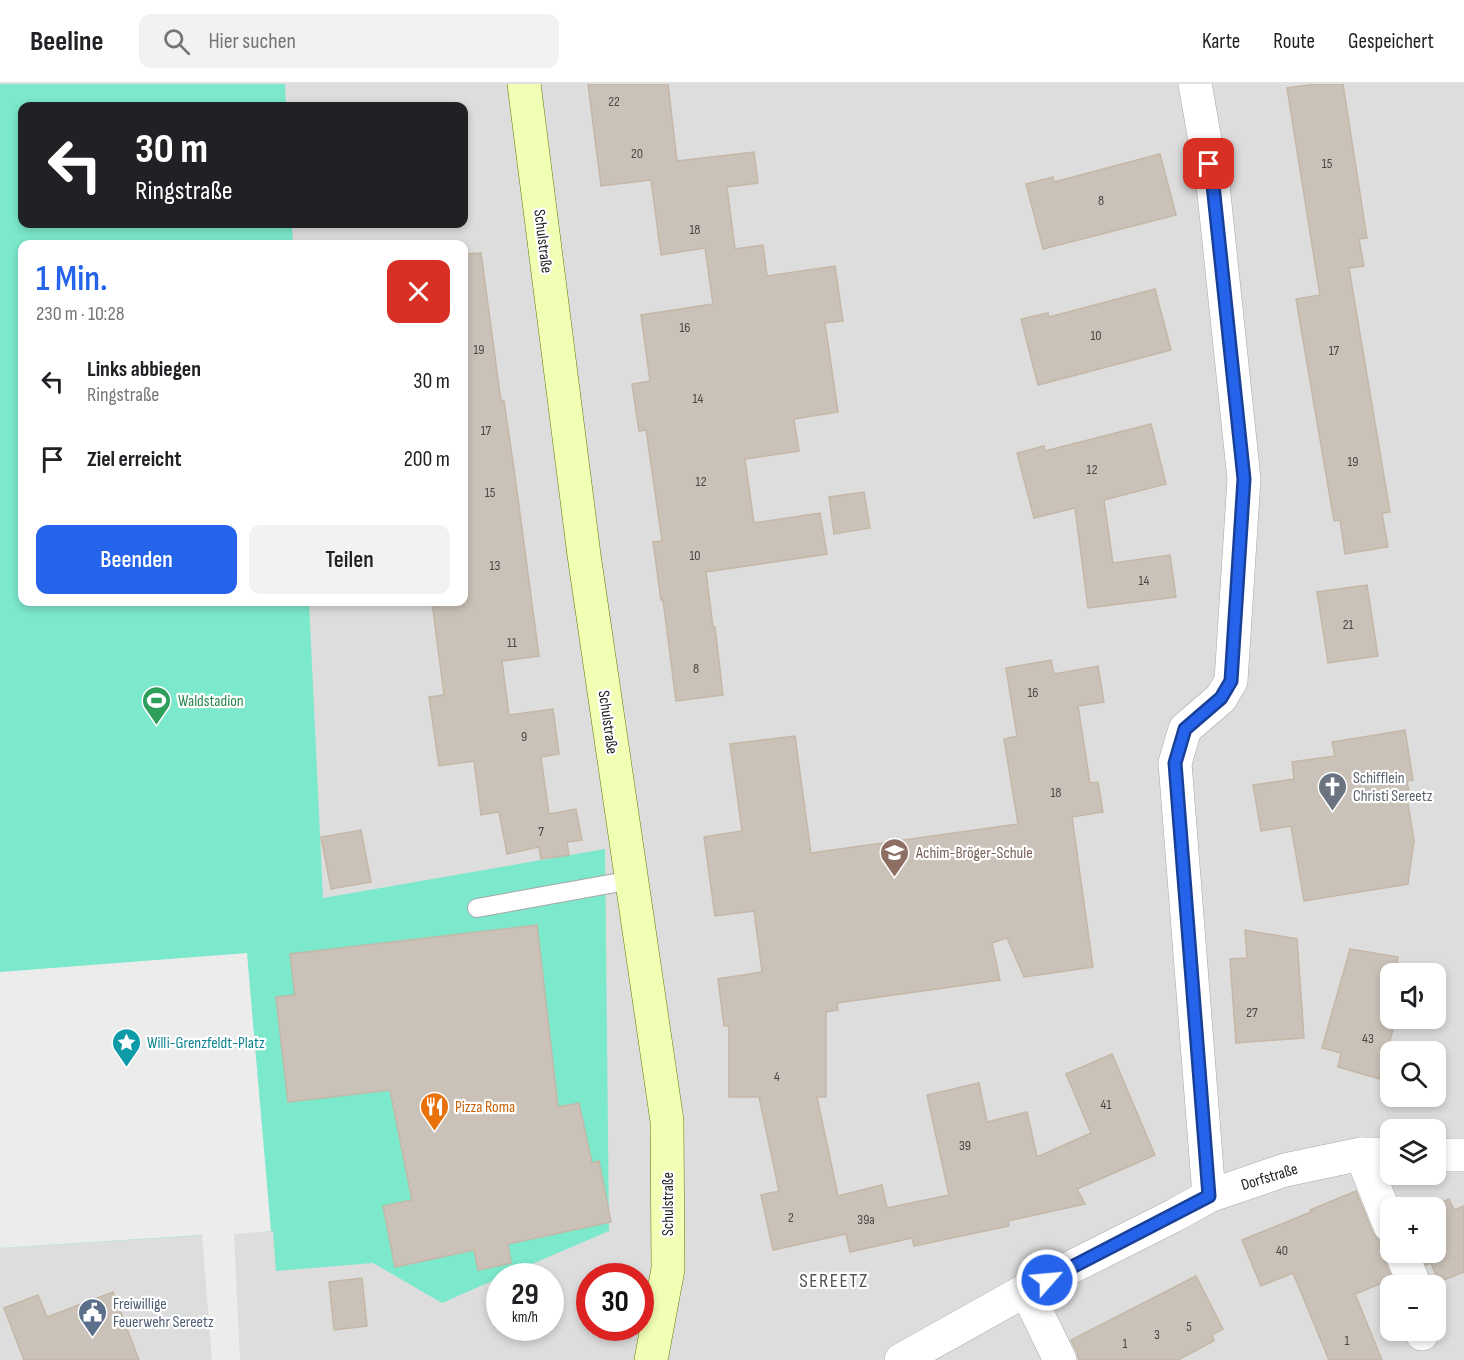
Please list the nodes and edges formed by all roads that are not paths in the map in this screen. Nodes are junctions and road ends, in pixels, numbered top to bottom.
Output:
1 (524, 84) edge
2 (1195, 84) edge
3 (632, 880) junction
4 (477, 909) dead end
5 (1376, 1154) edge
6 (1446, 1155) edge
7 (1464, 1155) edge
8 (1209, 1196) junction
9 (1384, 1197) edge
10 (1026, 1290) junction
11 (651, 1360) edge
12 (901, 1360) edge
13 (1060, 1360) edge

1 - 3 main road, Schulstraße
2 - 8 street
3 - 4 lane
3 - 11 main road, Schulstraße
5 - 8 street, Dorfstraße
5 - 9 street
6 - 7 street
8 - 10 street, Dorfstraße
10 - 12 street, Dorfstraße
10 - 13 street

